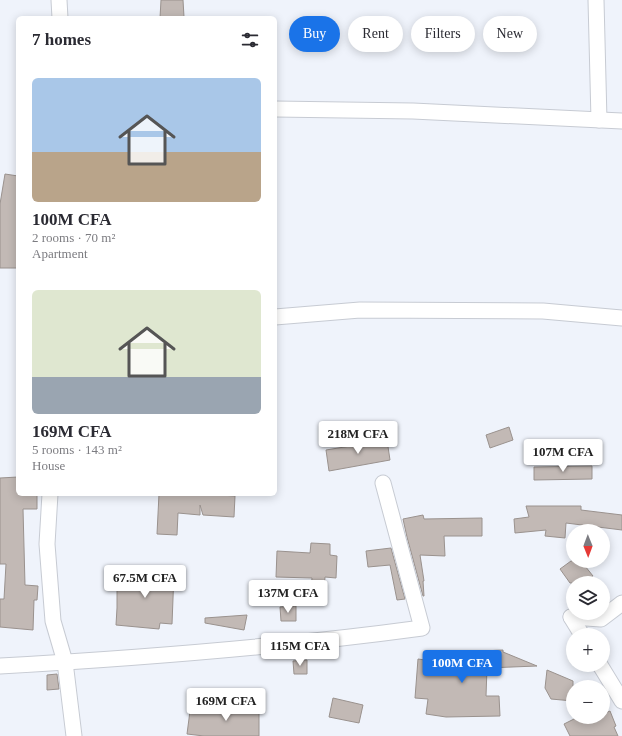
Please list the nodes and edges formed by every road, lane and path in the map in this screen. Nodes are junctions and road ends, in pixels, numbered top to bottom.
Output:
1 (59, 0) edge
2 (596, 0) edge
3 (60, 16) edge
4 (277, 109) edge
5 (599, 120) junction
6 (622, 121) edge
7 (277, 317) edge
8 (622, 318) edge
9 (383, 483) dead end
10 (50, 496) edge
11 (622, 603) edge
12 (578, 628) edge
13 (65, 662) junction
14 (0, 666) edge
15 (604, 672) edge
16 (622, 701) edge
17 (74, 736) edge

1 - 3 street
2 - 5 street
4 - 5 street
5 - 6 street
7 - 8 street
9 - 13 street
10 - 13 street
11 - 12 street
13 - 14 street
13 - 17 street
15 - 16 street

